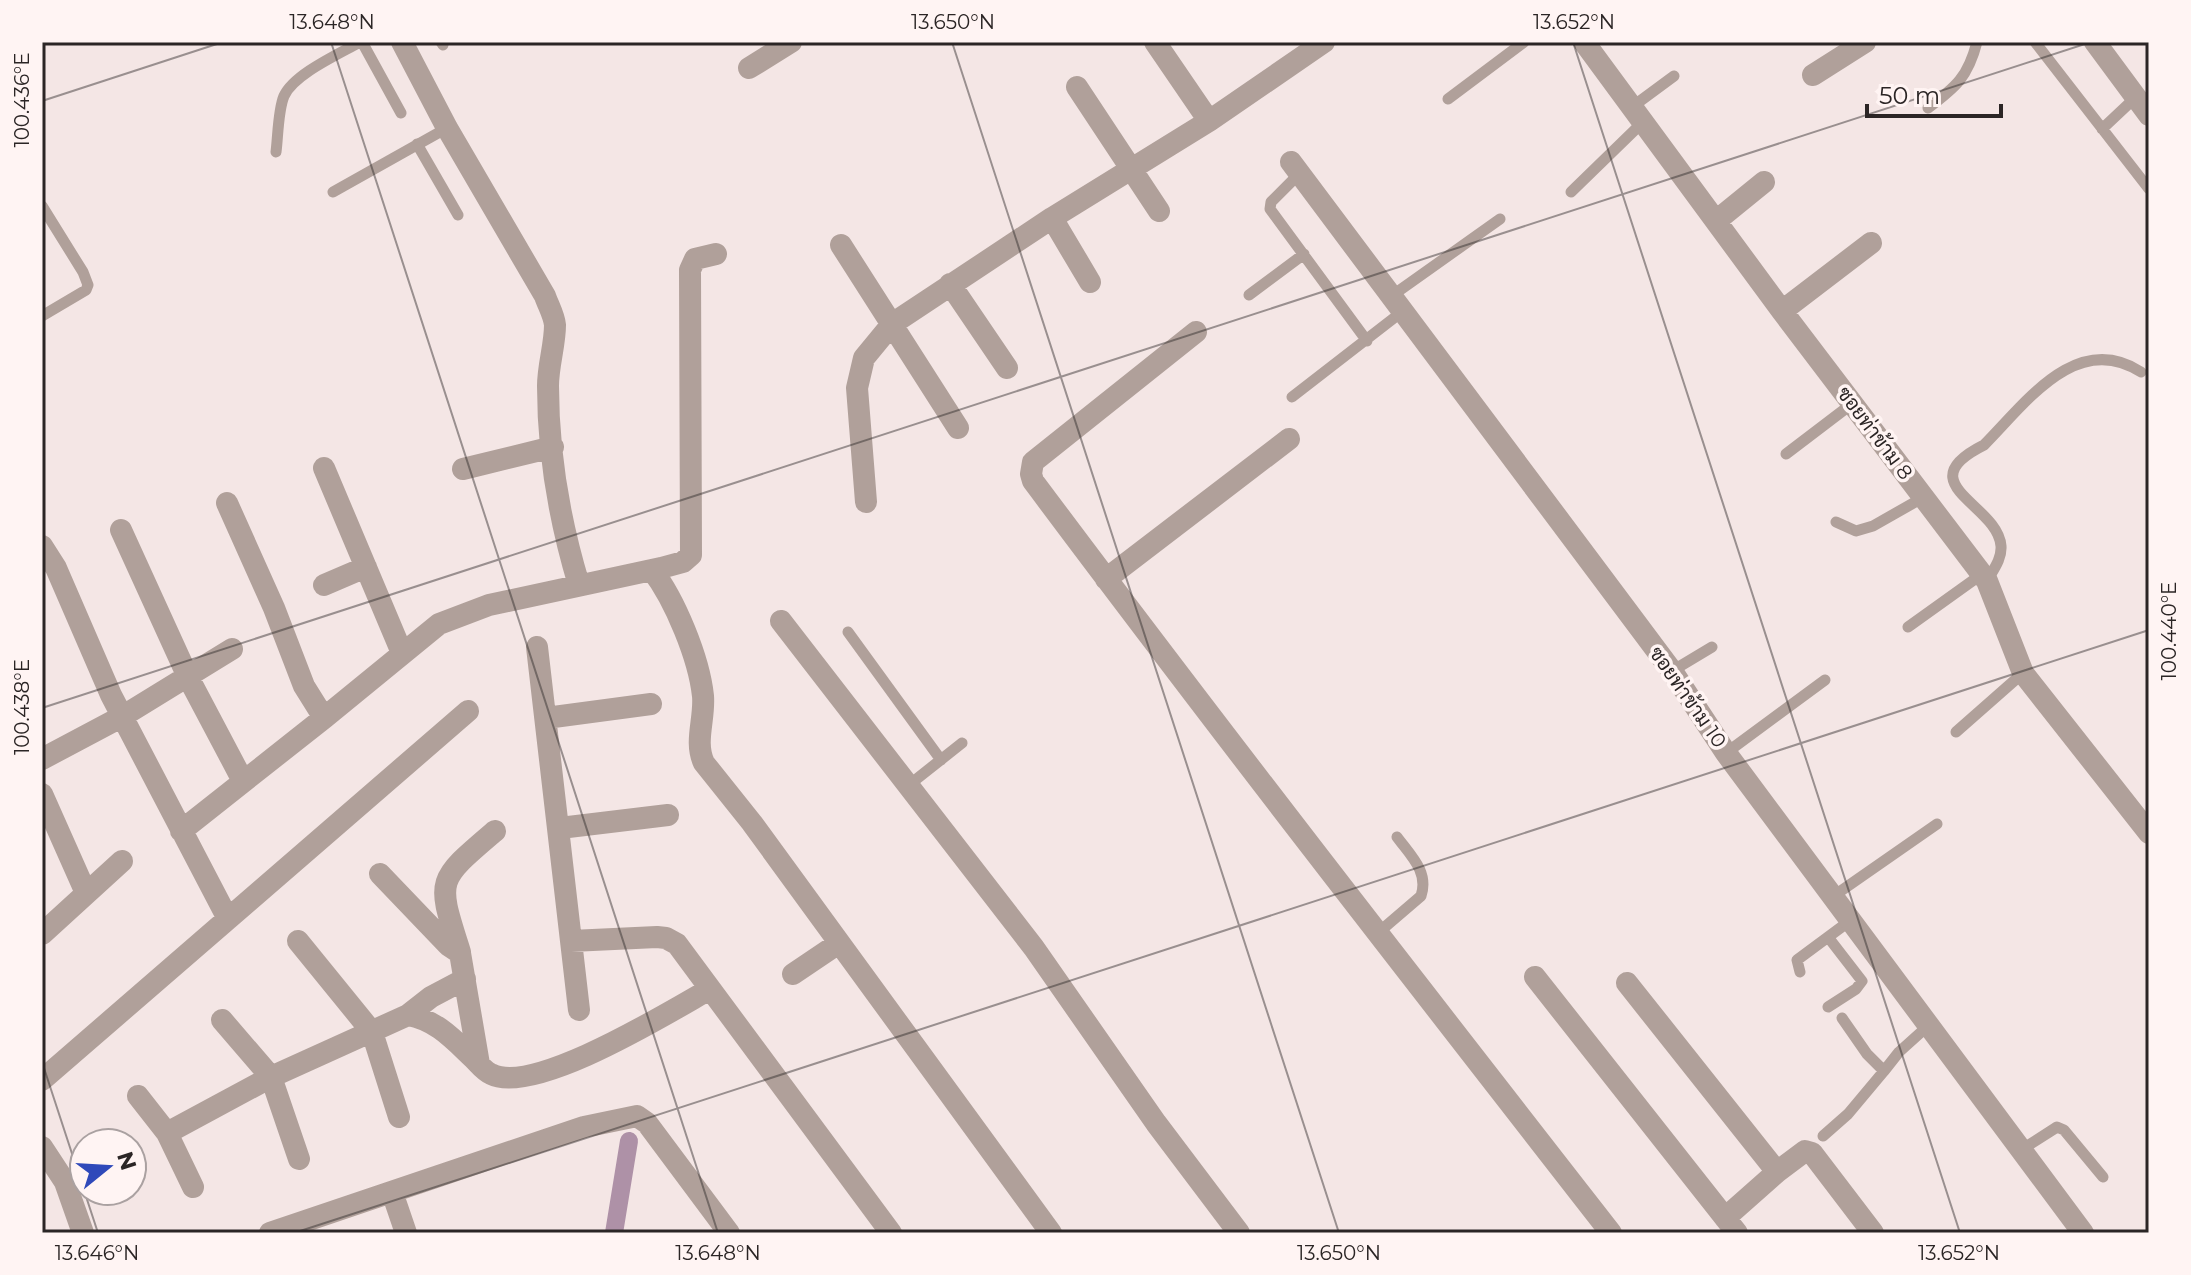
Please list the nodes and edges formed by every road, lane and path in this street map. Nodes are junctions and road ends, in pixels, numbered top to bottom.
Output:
1 (361, 42) edge
2 (402, 42) edge
3 (791, 42) edge
4 (1155, 42) edge
5 (1324, 42) edge
6 (1524, 42) edge
7 (1584, 42) edge
8 (1865, 42) edge
9 (1977, 42) edge
10 (2035, 42) edge
11 (2095, 42) edge
12 (749, 68) dead end
13 (1813, 75) dead end
14 (1674, 76) dead end
15 (1077, 87) dead end
16 (1448, 99) dead end
17 (2144, 105) edge
18 (1928, 108) dead end
19 (401, 113) dead end
20 (1637, 115) junction
21 (1209, 121) junction
22 (447, 128) junction
23 (2102, 129) junction
24 (417, 144) junction
25 (276, 152) dead end
26 (1296, 167) joint
27 (1131, 169) junction
28 (1764, 182) dead end
29 (2149, 189) edge
30 (333, 192) dead end
31 (1571, 192) dead end
32 (42, 206) edge
33 (1159, 211) dead end
34 (458, 215) dead end
35 (1052, 218) junction
36 (1500, 219) dead end
37 (1716, 221) junction
38 (1871, 243) dead end
39 (841, 245) dead end
40 (716, 254) dead end
41 (1304, 254) junction
42 (1090, 282) dead end
43 (950, 284) junction
44 (1249, 295) dead end
45 (1398, 303) junction
46 (1782, 311) junction
47 (42, 316) edge
48 (892, 324) junction
49 (1196, 332) dead end
50 (1367, 341) junction
51 (1007, 368) dead end
52 (2141, 372) dead end
53 (1292, 397) dead end
54 (1853, 403) junction
55 (958, 428) dead end
56 (1289, 439) dead end
57 (553, 447) junction
58 (1786, 454) dead end
59 (324, 468) dead end
60 (463, 469) dead end
61 (1924, 497) junction
62 (866, 502) dead end
63 (227, 503) dead end
64 (1836, 522) dead end
65 (121, 530) dead end
66 (42, 546) edge
67 (366, 567) junction
68 (652, 570) junction
69 (1984, 577) junction
70 (1106, 579) junction
71 (324, 585) dead end
72 (579, 585) junction
73 (781, 621) dead end
74 (1908, 627) dead end
75 (848, 632) dead end
76 (537, 647) dead end
77 (1712, 647) dead end
78 (232, 649) dead end
79 (402, 653) junction
80 (1672, 671) junction
81 (2023, 673) junction
82 (188, 677) junction
83 (1825, 680) dead end
84 (651, 704) dead end
85 (468, 711) dead end
86 (123, 716) junction
87 (324, 718) junction
88 (546, 718) junction
89 (1956, 732) dead end
90 (962, 743) dead end
91 (1726, 753) junction
92 (42, 759) edge
93 (941, 760) junction
94 (243, 781) junction
95 (909, 785) junction
96 (42, 794) edge
97 (668, 815) dead end
98 (1937, 824) dead end
99 (560, 828) junction
100 (181, 831) junction
101 (495, 831) dead end
102 (2149, 833) edge
103 (1397, 837) dead end
104 (122, 861) dead end
105 (380, 874) dead end
106 (86, 893) junction
107 (1835, 895) junction
108 (228, 919) junction
109 (1851, 920) junction
110 (1379, 932) junction
111 (42, 934) edge
112 (1828, 937) junction
113 (298, 941) dead end
114 (571, 941) junction
115 (839, 943) junction
116 (460, 953) junction
117 (1800, 972) dead end
118 (793, 974) dead end
119 (1535, 977) dead end
120 (465, 979) junction
121 (1627, 983) dead end
122 (710, 989) junction
123 (1828, 1007) dead end
124 (579, 1010) dead end
125 (408, 1015) junction
126 (1842, 1018) dead end
127 (222, 1020) dead end
128 (1929, 1025) junction
129 (372, 1032) junction
130 (479, 1064) junction
131 (1884, 1071) junction
132 (271, 1077) junction
133 (42, 1080) edge
134 (138, 1096) dead end
135 (399, 1117) dead end
136 (167, 1133) junction
137 (1823, 1136) dead end
138 (42, 1147) edge
139 (2021, 1150) junction
140 (299, 1159) dead end
141 (1777, 1172) junction
142 (2103, 1177) dead end
143 (193, 1187) dead end
144 (392, 1192) junction
145 (1731, 1226) edge
146 (280, 1231) edge
147 (83, 1233) edge
148 (406, 1233) edge
149 (729, 1233) edge
150 (891, 1233) edge
151 (1051, 1233) edge
152 (1239, 1233) edge
153 (1611, 1233) edge
154 (1873, 1233) edge
155 (2083, 1233) edge

1 - 19 lane
1 - 25 lane
2 - 22 street
3 - 12 street
4 - 21 street
5 - 21 street
6 - 16 lane
7 - 20 street, ซอยท่าข้าม 8
8 - 13 street
9 - 18 lane
10 - 23 lane
11 - 17 street
14 - 20 lane
15 - 27 street
17 - 23 lane
20 - 31 lane
20 - 37 street, ซอยท่าข้าม 8
21 - 27 street
22 - 24 lane
22 - 57 street
23 - 29 lane
24 - 30 lane
24 - 34 lane
26 - 41 lane
26 - 45 street, ซอยท่าข้าม 10
27 - 33 street
27 - 35 street
28 - 37 street
32 - 47 lane
35 - 42 street
35 - 43 street
36 - 45 lane
37 - 46 street, ซอยท่าข้าม 8
38 - 46 street
39 - 48 street
40 - 68 street
41 - 44 lane
41 - 50 lane
43 - 48 street
43 - 51 street
45 - 50 lane
45 - 80 street, ซอยท่าข้าม 10
46 - 54 street, ซอยท่าข้าม 8
48 - 55 street
48 - 62 street
49 - 70 street
50 - 53 lane
52 - 69 lane
54 - 58 lane
54 - 61 street, ซอยท่าข้าม 8
56 - 70 street
57 - 60 street
57 - 72 street
59 - 67 street
61 - 64 lane
61 - 69 street, ซอยท่าข้าม 8
63 - 87 street
65 - 82 street
66 - 86 street
67 - 71 street
67 - 79 street
68 - 72 street
68 - 115 street
69 - 74 lane
69 - 81 street, ซอยท่าข้าม 8
70 - 110 street
72 - 79 street
73 - 95 street
75 - 93 lane
76 - 88 street
77 - 80 lane
78 - 82 street
79 - 87 street
80 - 91 street, ซอยท่าข้าม 10
81 - 89 lane
81 - 102 street, ซอยท่าข้าม 8
82 - 86 street
82 - 94 street
83 - 91 lane
84 - 88 street
85 - 108 street
86 - 92 street
86 - 100 street
87 - 94 street
88 - 99 street
90 - 93 lane
91 - 107 street, ซอยท่าข้าม 10
93 - 95 lane
94 - 100 street
95 - 152 street
96 - 106 street
97 - 99 street
98 - 107 lane
99 - 114 street
100 - 108 street
101 - 116 street
103 - 110 lane
104 - 106 street
105 - 116 street
106 - 111 street
107 - 109 street, ซอยท่าข้าม 10
108 - 133 street
109 - 112 lane
109 - 128 street, ซอยท่าข้าม 10
110 - 153 street
112 - 117 lane
112 - 123 lane
113 - 129 street
114 - 122 street
114 - 124 street
115 - 118 street
115 - 151 street
116 - 120 street
119 - 145 street
120 - 125 street
120 - 130 street
121 - 141 street
122 - 130 street
122 - 150 street
125 - 129 street
125 - 130 street
126 - 131 lane
127 - 132 street
128 - 131 lane
128 - 139 street, ซอยท่าข้าม 10
129 - 132 street
129 - 135 street
131 - 137 lane
132 - 136 street
132 - 140 street
134 - 136 street
136 - 143 street
138 - 147 street
139 - 142 lane
139 - 155 street, ซอยท่าข้าม 10
141 - 145 street
141 - 154 street
144 - 146 street
144 - 148 street
144 - 149 street

